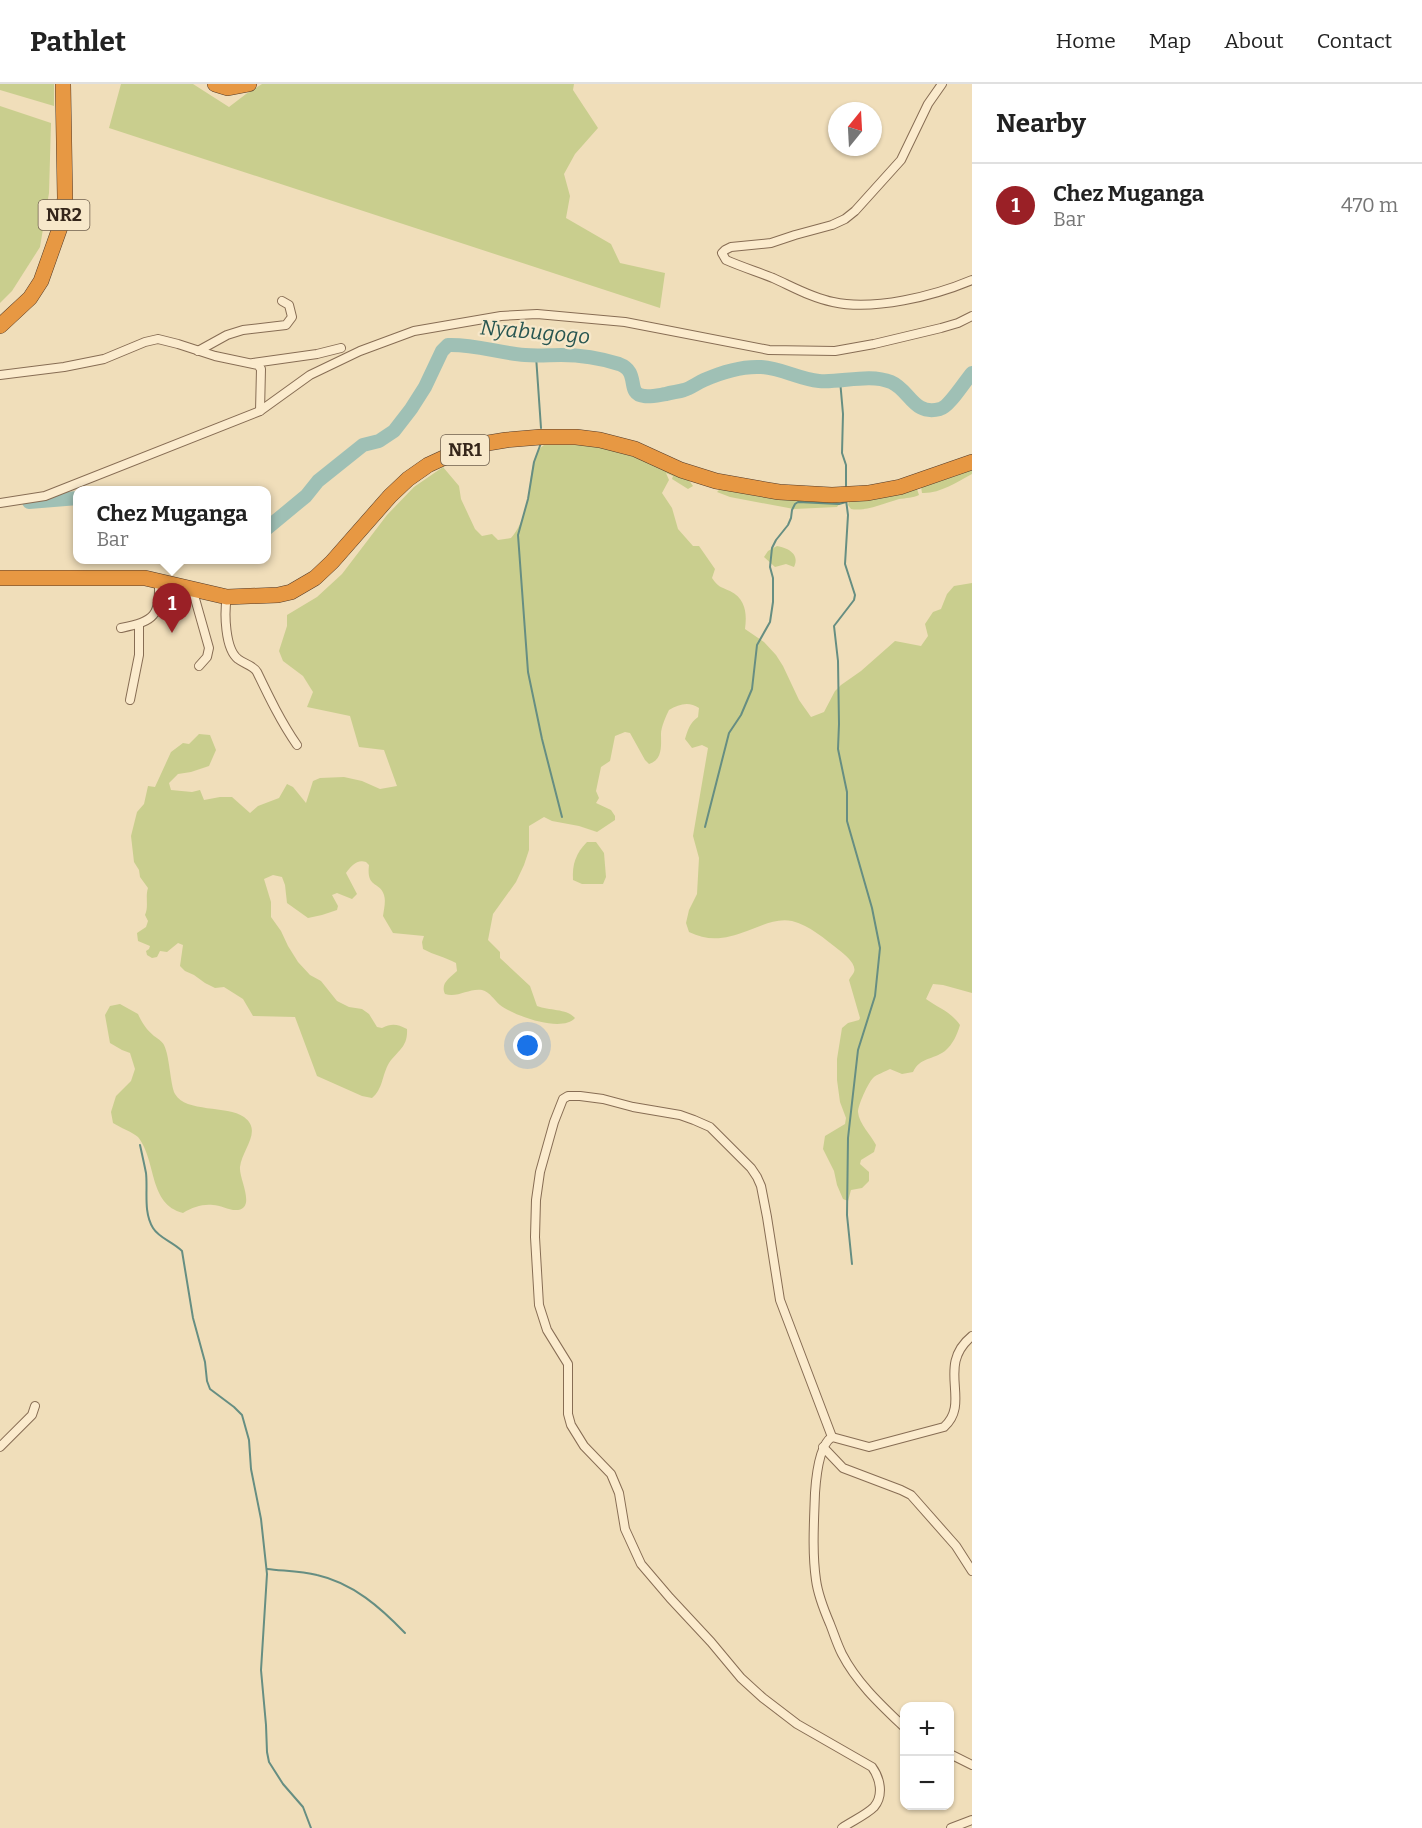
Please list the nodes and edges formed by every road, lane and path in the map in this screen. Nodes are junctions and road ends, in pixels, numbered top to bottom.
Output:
1 (63, 84) edge
2 (214, 84) edge
3 (249, 84) edge
4 (942, 84) edge
5 (972, 280) edge
6 (282, 300) dead end
7 (972, 316) edge
8 (0, 327) edge
9 (341, 348) dead end
10 (198, 351) junction
11 (253, 364) junction
12 (0, 375) edge
13 (260, 411) junction
14 (972, 462) edge
15 (0, 503) edge
16 (0, 578) edge
17 (159, 580) junction
18 (192, 588) junction
19 (227, 597) junction
20 (139, 625) junction
21 (121, 628) dead end
22 (199, 666) dead end
23 (130, 700) dead end
24 (297, 745) dead end
25 (972, 1336) edge
26 (35, 1406) dead end
27 (832, 1437) junction
28 (0, 1447) edge
29 (823, 1447) junction
30 (972, 1571) edge
31 (900, 1723) edge
32 (954, 1756) edge
33 (972, 1765) edge
34 (972, 1820) edge
35 (842, 1828) edge
36 (951, 1828) edge

1 - 8 highway, NR2 / NR2
2 - 3 highway
4 - 5 street
6 - 10 street
7 - 13 street
9 - 11 street
10 - 11 street
10 - 12 street
11 - 13 street
13 - 15 street
14 - 19 highway, NR1
16 - 17 highway, NR1
17 - 18 highway, NR1
17 - 20 street
18 - 19 highway, NR1
18 - 22 street
19 - 24 street
20 - 21 street
20 - 23 street
25 - 27 street
26 - 28 street
27 - 29 street
27 - 35 street
29 - 30 street
29 - 31 street
32 - 33 street
34 - 36 street

